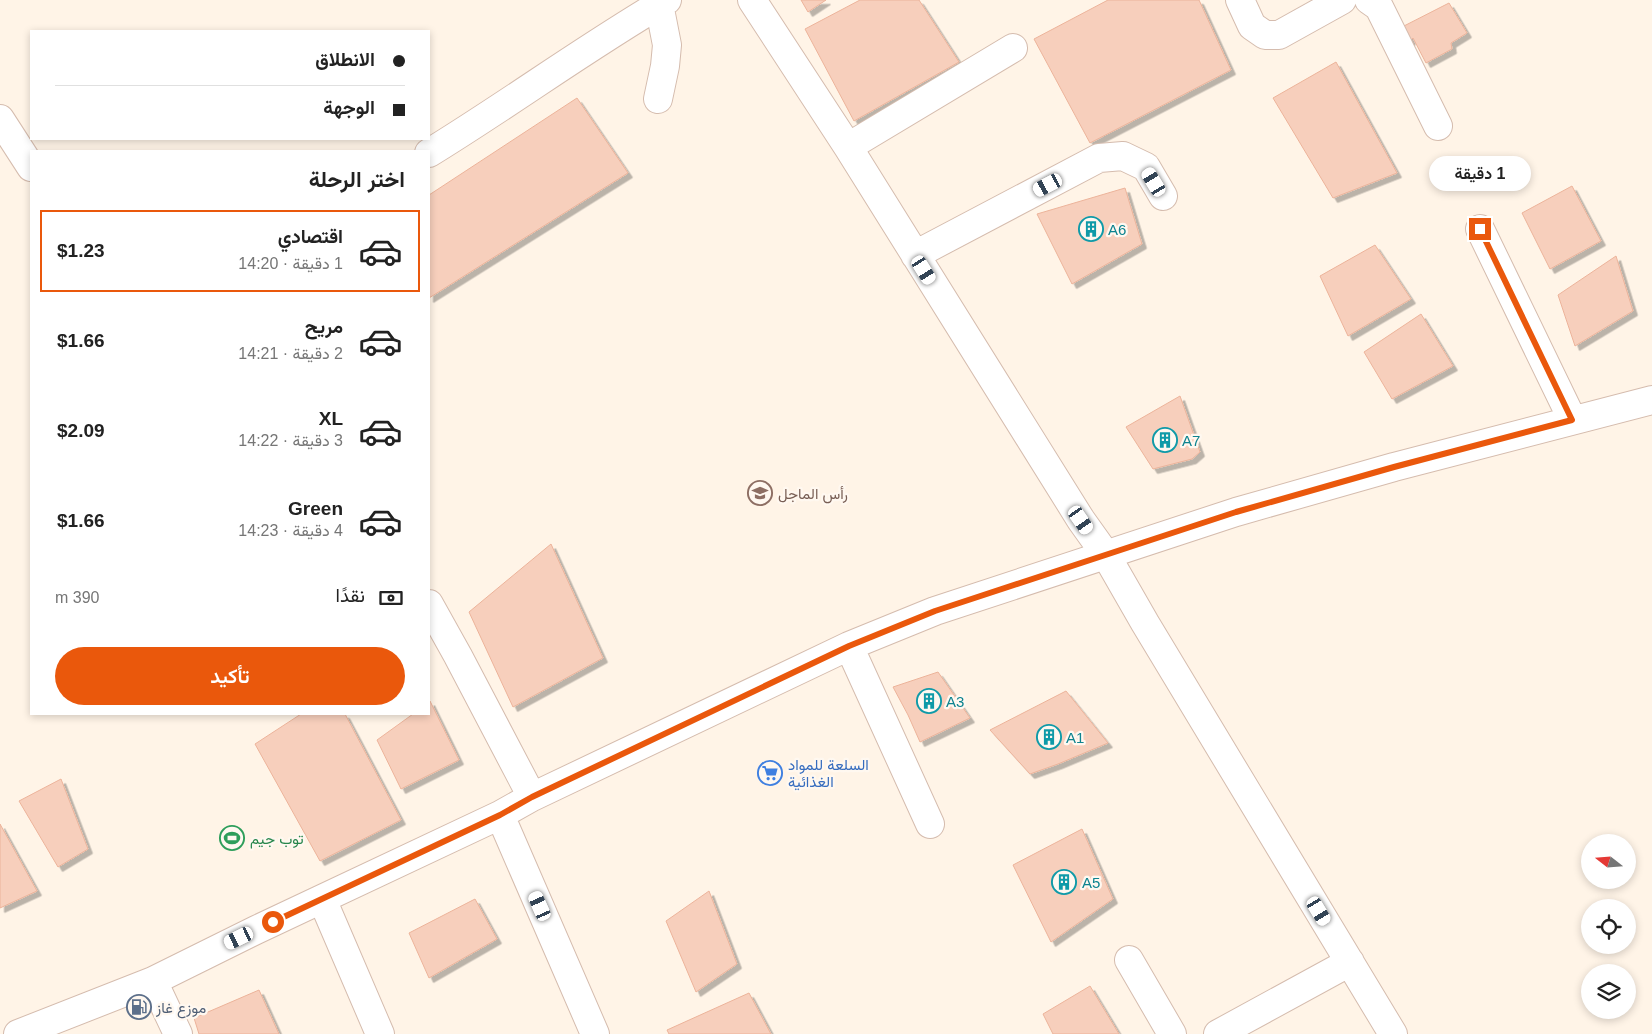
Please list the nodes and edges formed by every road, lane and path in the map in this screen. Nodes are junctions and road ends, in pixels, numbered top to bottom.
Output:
1 (752, 0) edge
2 (1240, 0) edge
3 (1342, 0) edge
4 (1369, 0) edge
5 (663, 2) edge
6 (1013, 48) dead end
7 (658, 99) dead end
8 (0, 119) edge
9 (1438, 126) dead end
10 (848, 147) junction
11 (430, 153) edge
12 (30, 165) edge
13 (1163, 196) dead end
14 (1480, 229) dead end
15 (915, 255) junction
16 (1652, 400) edge
17 (1572, 420) junction
18 (1106, 555) junction
19 (430, 606) edge
20 (849, 646) junction
21 (532, 797) junction
22 (500, 815) junction
23 (930, 824) dead end
24 (322, 899) junction
25 (1130, 960) dead end
26 (1350, 962) junction
27 (153, 981) junction
28 (18, 1034) edge
29 (178, 1034) edge
30 (380, 1034) edge
31 (595, 1034) edge
32 (1172, 1034) edge
33 (1218, 1034) edge
34 (1393, 1034) edge

1 - 10 street
2 - 3 street
4 - 9 street
5 - 7 street
5 - 11 street
6 - 10 street
8 - 12 street
10 - 15 street
13 - 15 street
14 - 17 street
15 - 18 street
16 - 17 street
17 - 18 street
18 - 20 street
18 - 26 street
19 - 21 street
20 - 21 street
20 - 23 street
21 - 22 street
22 - 24 street
22 - 31 street
24 - 27 street
24 - 30 street
25 - 32 street
26 - 33 street
26 - 34 street
27 - 28 street
27 - 29 street

